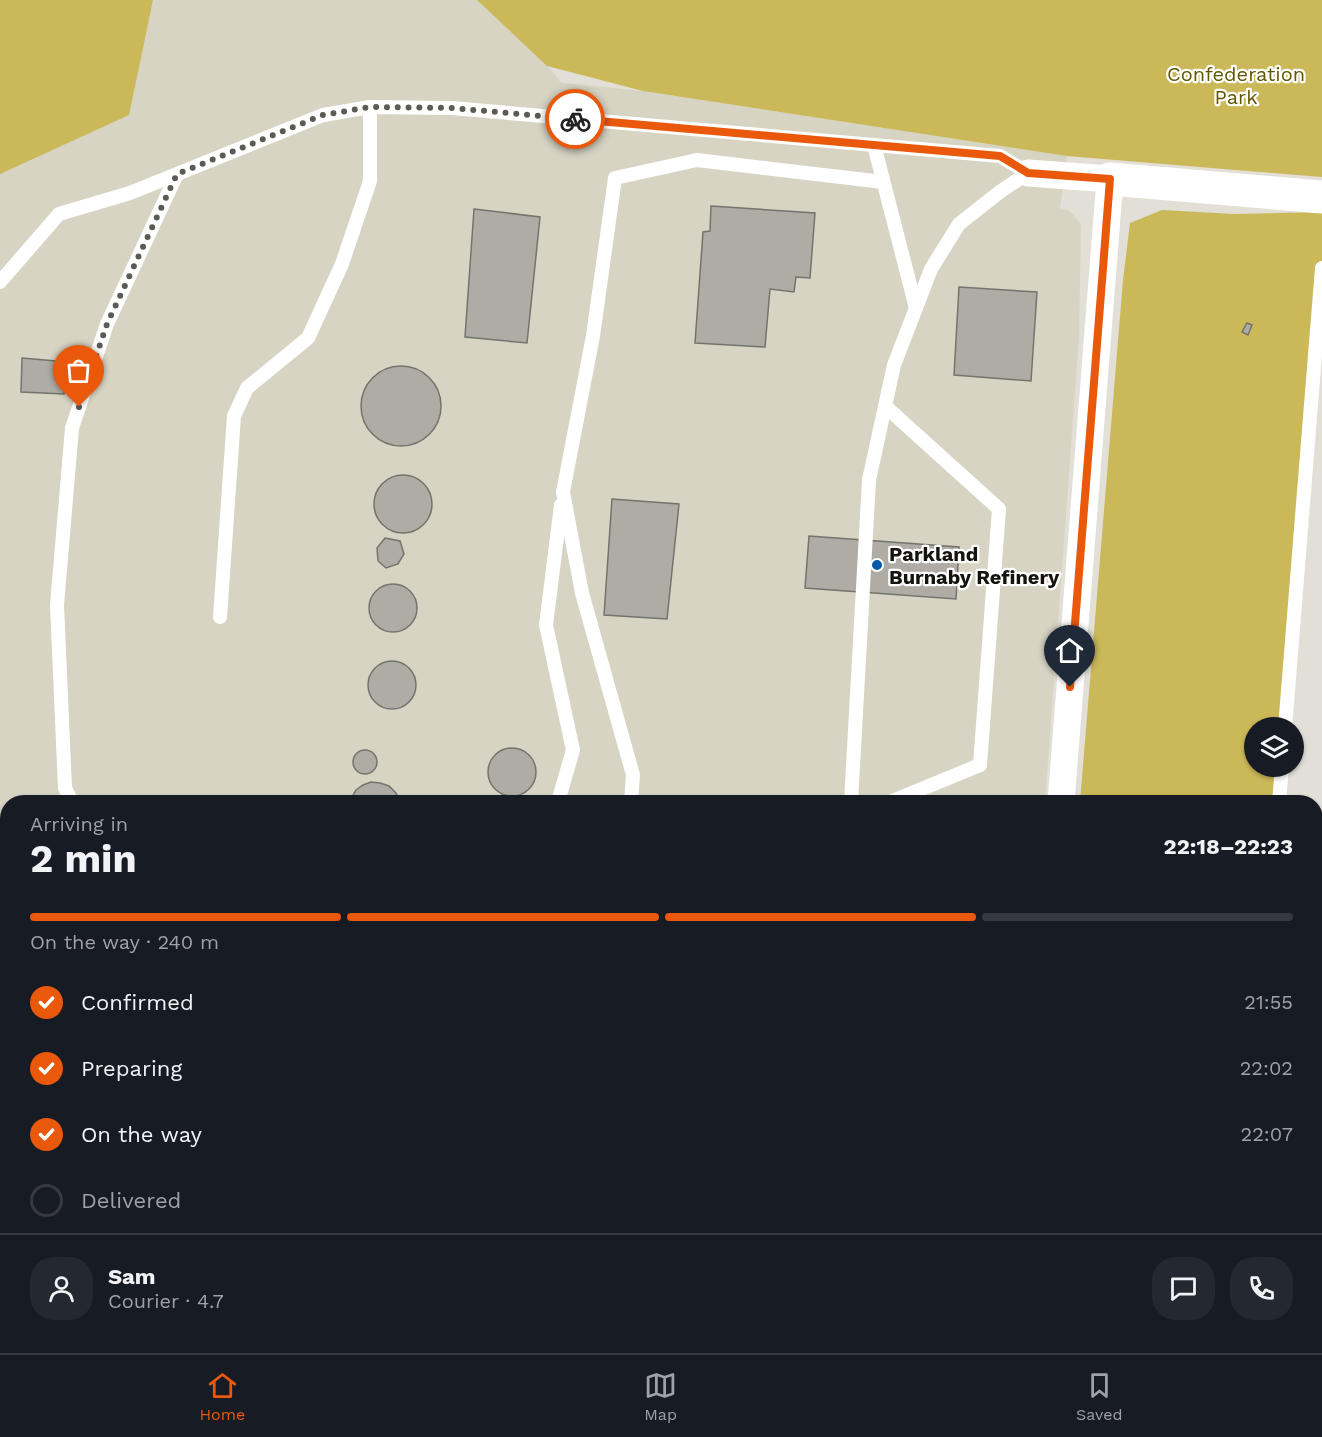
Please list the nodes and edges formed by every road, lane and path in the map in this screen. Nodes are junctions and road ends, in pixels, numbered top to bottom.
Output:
1 (370, 107) junction
2 (874, 146) junction
3 (1028, 173) junction
4 (177, 174) junction
5 (1110, 179) junction
6 (883, 182) junction
7 (1322, 197) edge
8 (1322, 268) edge
9 (0, 282) edge
10 (916, 308) junction
11 (885, 406) junction
12 (563, 492) junction
13 (220, 617) dead end
14 (1286, 717) edge
15 (1281, 777) edge
16 (68, 795) edge
17 (560, 795) edge
18 (632, 795) edge
19 (851, 795) edge
20 (907, 795) edge
21 (1062, 795) edge
22 (1280, 795) edge

1 - 2 lane
1 - 4 lane
1 - 13 lane
2 - 3 lane
2 - 6 lane
3 - 5 street
3 - 10 lane
4 - 9 lane
4 - 16 lane
5 - 7 street
5 - 21 street
6 - 10 lane
6 - 12 lane
8 - 14 lane
10 - 11 lane
11 - 19 lane
11 - 20 lane
12 - 17 lane
12 - 18 lane
15 - 22 lane

